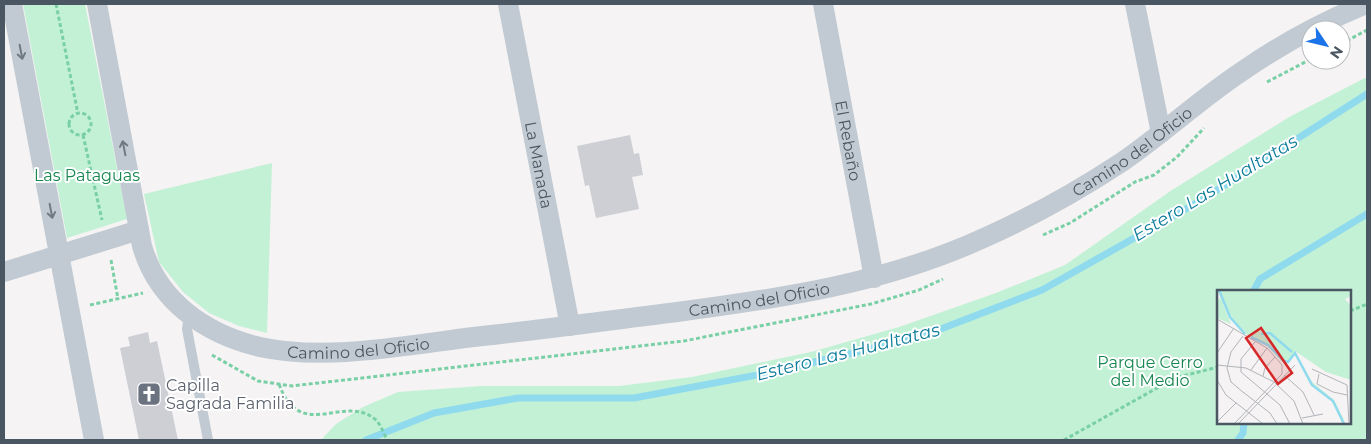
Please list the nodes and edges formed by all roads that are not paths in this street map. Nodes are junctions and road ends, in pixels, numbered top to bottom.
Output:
1 (12, 4) edge
2 (96, 4) edge
3 (508, 4) edge
4 (822, 4) edge
5 (1135, 4) edge
6 (1366, 4) edge
7 (1161, 133) junction
8 (139, 230) junction
9 (60, 255) junction
10 (4, 272) edge
11 (874, 278) junction
12 (189, 315) junction
13 (570, 326) junction
14 (94, 440) edge
15 (208, 440) edge

1 -> 9 street
8 -> 2 street, Camino del Oficio
3 - 13 street, La Manada
4 - 11 street, El Rebaño
5 - 7 street
6 - 7 street, Camino del Oficio
7 - 11 street, Camino del Oficio
8 - 9 street
8 - 12 street, Camino del Oficio
9 - 10 street
9 - 14 street
11 - 13 street, Camino del Oficio
12 - 13 street, Camino del Oficio
12 - 15 lane

